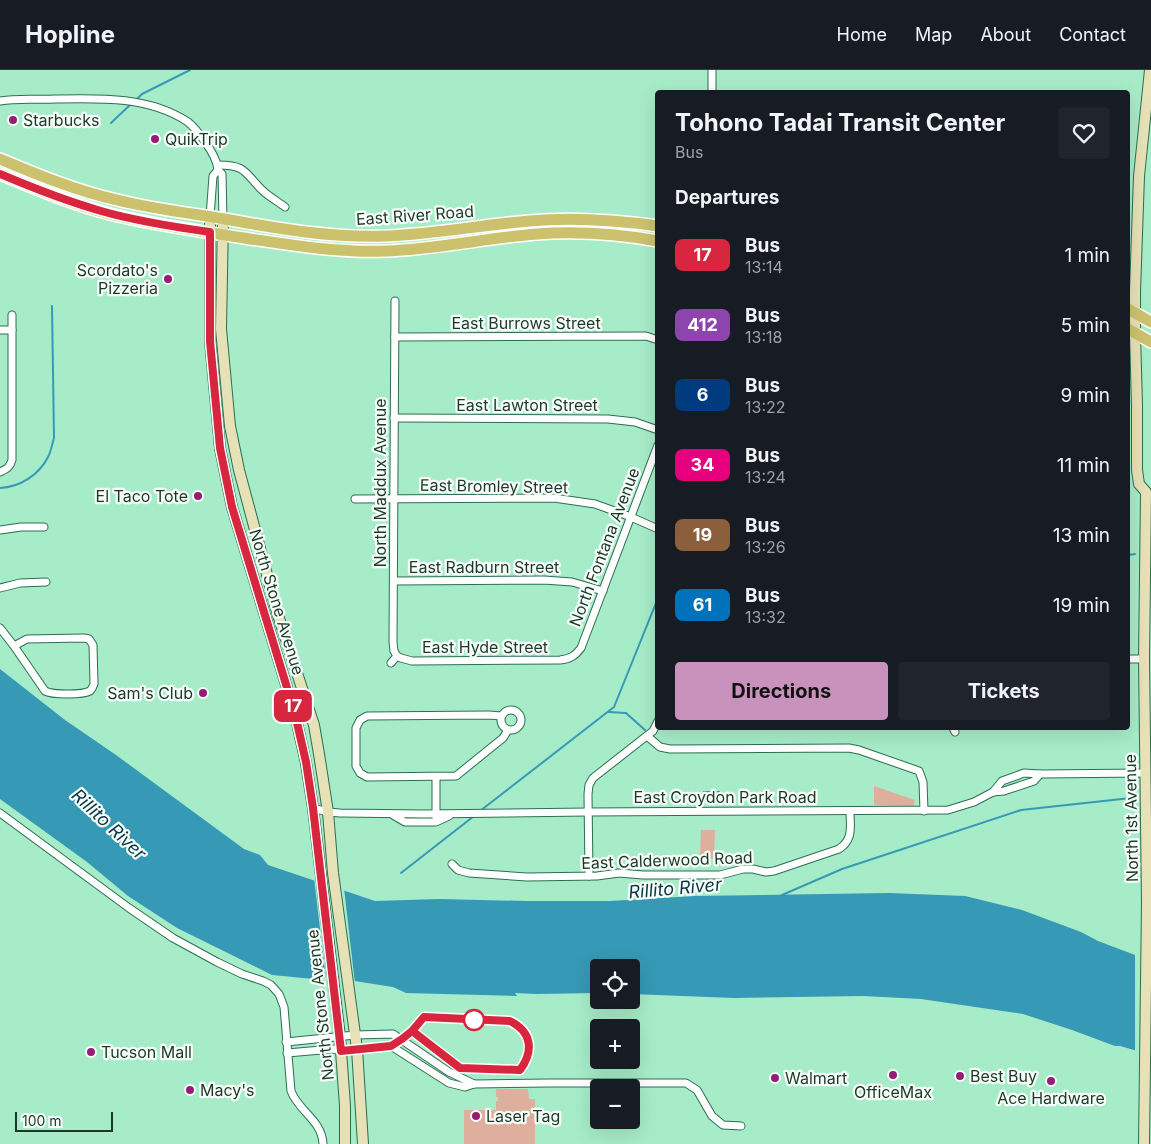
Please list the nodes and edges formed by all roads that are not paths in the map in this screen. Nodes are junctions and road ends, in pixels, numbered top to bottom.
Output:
1 (712, 70) edge
2 (1150, 70) edge
3 (712, 90) edge
4 (0, 101) edge
5 (0, 159) edge
6 (218, 168) junction
7 (0, 174) edge
8 (285, 207) dead end
9 (210, 217) junction
10 (223, 219) junction
11 (596, 220) junction
12 (655, 226) edge
13 (210, 232) junction
14 (655, 233) edge
15 (222, 234) junction
16 (578, 234) junction
17 (512, 238) junction
18 (655, 241) edge
19 (395, 301) dead end
20 (1131, 311) edge
21 (12, 315) dead end
22 (1151, 322) edge
23 (0, 330) edge
24 (12, 330) junction
25 (1131, 332) edge
26 (395, 337) junction
27 (655, 339) edge
28 (1151, 342) edge
29 (394, 418) junction
30 (655, 429) edge
31 (655, 453) edge
32 (0, 472) edge
33 (1148, 490) edge
34 (355, 499) dead end
35 (394, 499) junction
36 (631, 516) junction
37 (44, 527) dead end
38 (655, 528) edge
39 (0, 530) edge
40 (394, 581) junction
41 (46, 582) dead end
42 (0, 588) edge
43 (603, 591) junction
44 (0, 628) edge
45 (14, 646) junction
46 (397, 656) junction
47 (573, 657) joint
48 (1130, 659) edge
49 (1144, 659) junction
50 (391, 663) dead end
51 (501, 716) junction
52 (655, 727) edge
53 (508, 730) junction
54 (647, 736) junction
55 (1145, 773) junction
56 (1040, 774) junction
57 (436, 777) junction
58 (993, 792) junction
59 (313, 808) junction
60 (850, 811) junction
61 (924, 811) junction
62 (328, 812) junction
63 (588, 812) junction
64 (0, 813) edge
65 (436, 818) junction
66 (452, 864) dead end
67 (589, 876) junction
68 (1149, 902) edge
69 (355, 1035) junction
70 (340, 1037) junction
71 (286, 1042) junction
72 (357, 1049) junction
73 (341, 1051) junction
74 (287, 1053) junction
75 (474, 1084) junction
76 (741, 1126) dead end
77 (323, 1144) edge
78 (346, 1144) edge
79 (363, 1144) edge
80 (1144, 1144) edge

1 - 3 street
2 - 20 main road, North 1st Avenue
4 - 6 street
5 - 9 main road, East River Road
6 - 8 street
6 - 9 street
6 - 10 street
7 - 13 main road, East River Road
9 - 10 main road, East River Road
9 - 13 main road, North Stone Avenue
10 - 11 main road, East River Road
10 - 15 main road, North Stone Avenue
11 - 12 main road, East River Road
11 - 17 main road
13 - 15 main road, East River Road
13 - 59 main road, North Stone Avenue
14 - 16 main road
15 - 17 main road, East River Road
15 - 62 main road, North Stone Avenue
16 - 17 main road, East River Road
16 - 18 main road, East River Road
19 - 26 street, North Maddux Avenue
20 - 22 main road
20 - 25 main road, North 1st Avenue
21 - 24 street
23 - 24 street
24 - 32 street
25 - 28 main road
25 - 33 main road, North 1st Avenue
26 - 27 street, East Burrows Street
26 - 29 street, North Maddux Avenue
29 - 30 street, East Lawton Street
29 - 35 street, North Maddux Avenue
31 - 36 street, North Fontana Avenue
33 - 49 main road, North 1st Avenue
34 - 35 street, East Bromley Street
35 - 36 street, East Bromley Street
35 - 40 street, North Maddux Avenue
36 - 38 street, East Bromley Street
36 - 43 street, North Fontana Avenue
37 - 39 street
40 - 43 street, East Radburn Street
40 - 46 street, North Maddux Avenue
41 - 42 street
43 - 47 street, North Fontana Avenue
44 - 45 street
45 - 45 street
46 - 47 street, East Hyde Street
46 - 50 street
48 - 49 street
49 - 55 main road, North 1st Avenue
51 - 53 street
51 - 53 street
51 - 57 street
52 - 54 street
53 - 57 street
54 - 61 street
54 - 63 street
55 - 56 street, East Croydon Park Road
55 - 68 main road, North 1st Avenue
56 - 58 street, East Croydon Park Road
56 - 58 street, East Croydon Park Road
57 - 65 street
58 - 61 street, East Croydon Park Road
59 - 62 street, East Croydon Park Road
59 - 70 main road, North Stone Avenue
60 - 61 street, East Croydon Park Road
60 - 63 street, East Croydon Park Road
60 - 67 street, East Calderwood Road
62 - 65 street, East Croydon Park Road
62 - 69 main road, North Stone Avenue
63 - 65 street, East Croydon Park Road
63 - 67 street
64 - 71 street
66 - 67 street, East Calderwood Road
68 - 80 main road, North 1st Avenue
69 - 70 street
69 - 72 main road, North Stone Avenue
69 - 75 street
70 - 71 street
70 - 73 main road, North Stone Avenue
71 - 74 street
72 - 73 street
72 - 75 street
72 - 79 main road, North Stone Avenue
73 - 74 street
73 - 78 main road, North Stone Avenue
74 - 77 street
75 - 76 street

